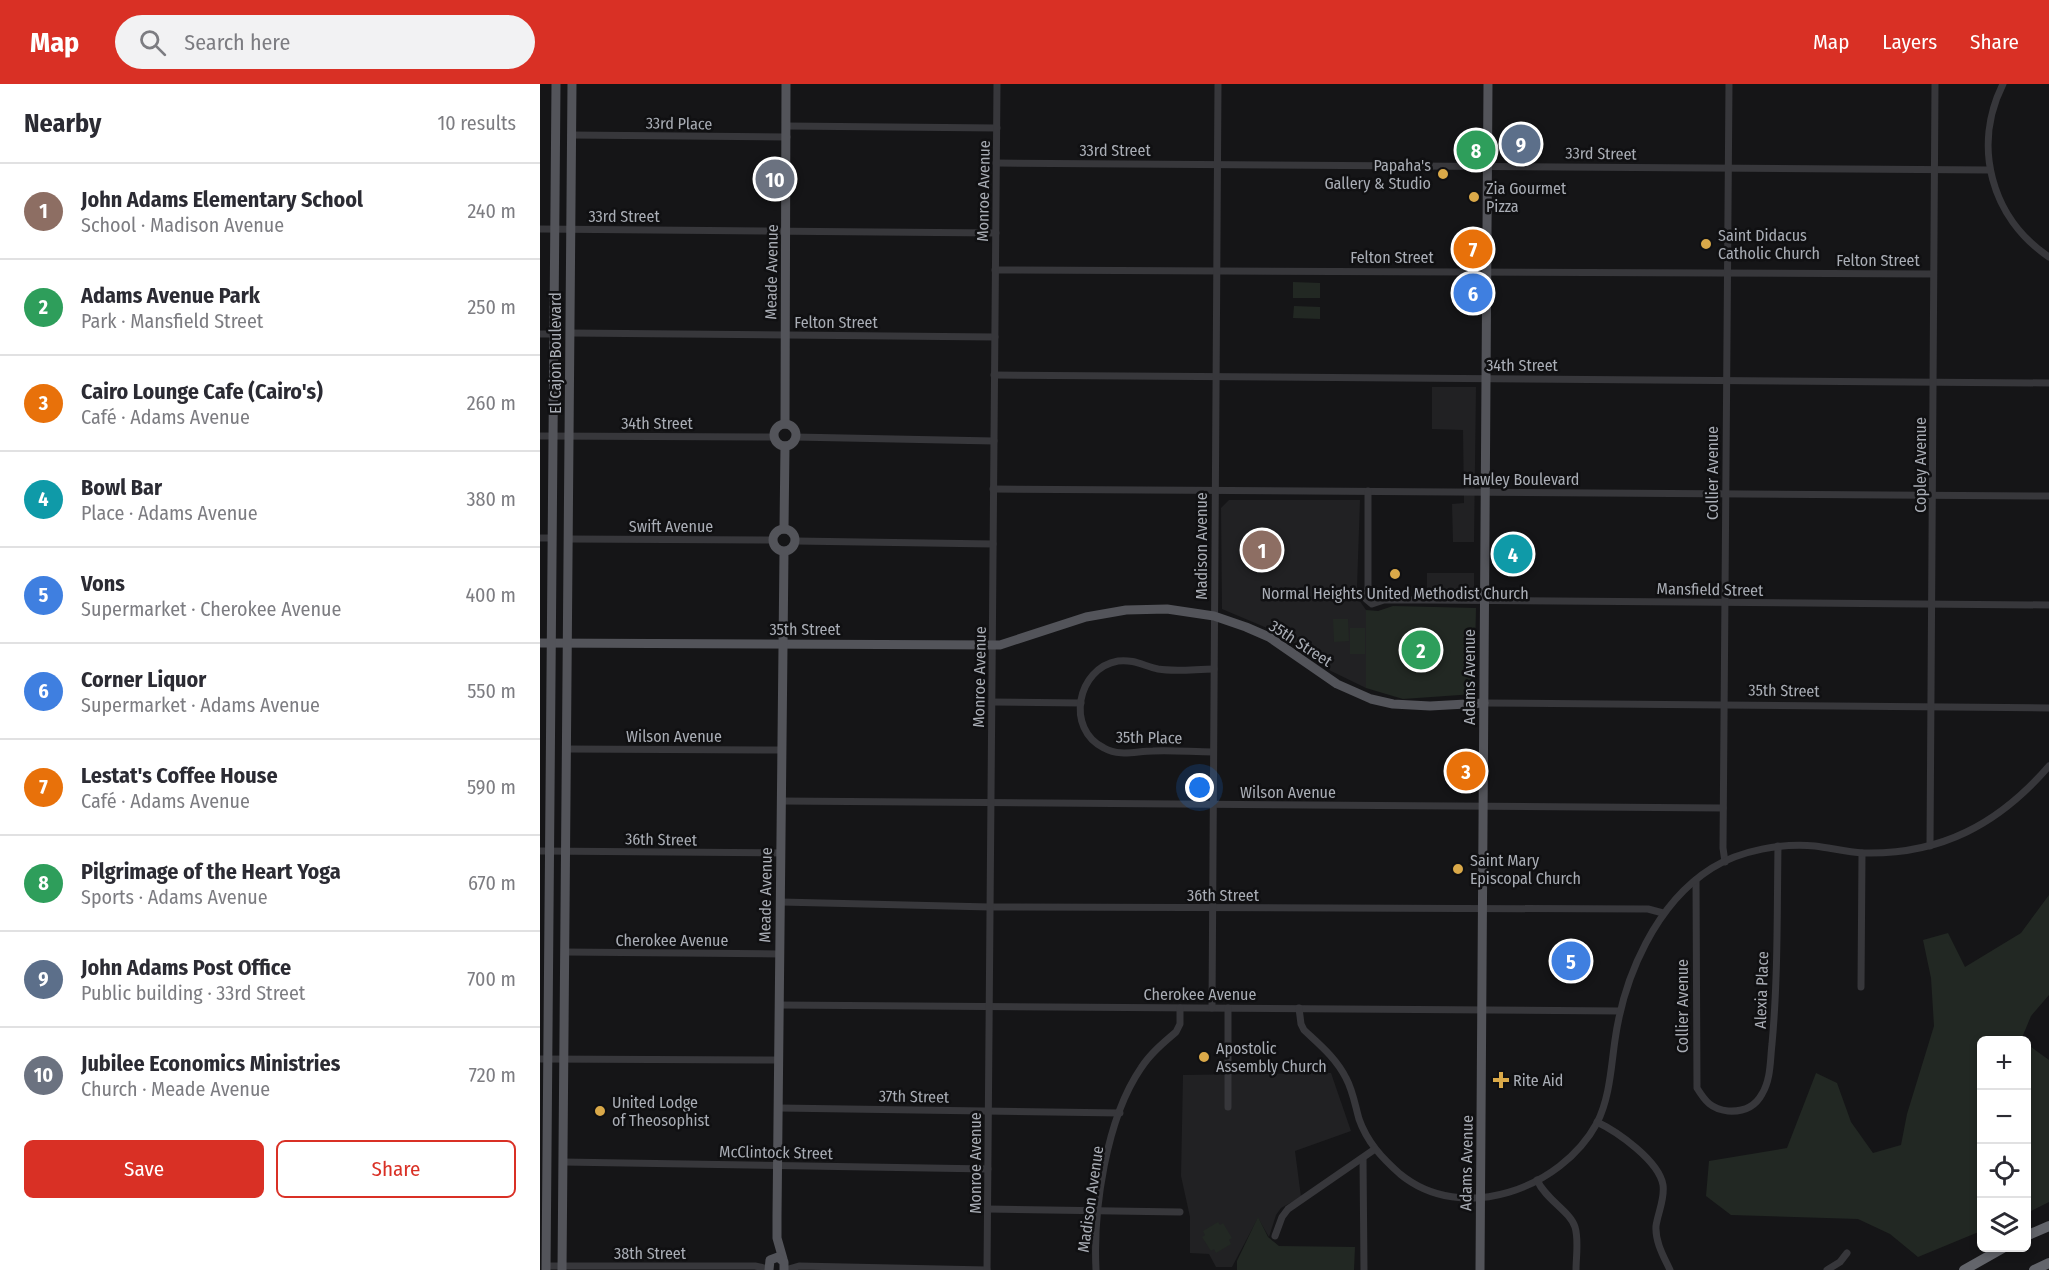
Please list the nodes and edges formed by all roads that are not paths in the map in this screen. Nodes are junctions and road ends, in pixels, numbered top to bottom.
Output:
1 (556, 84) edge
2 (572, 84) edge
3 (786, 84) edge
4 (997, 84) edge
5 (1218, 84) edge
6 (1488, 84) edge
7 (1729, 84) edge
8 (1935, 84) edge
9 (2004, 84) edge
10 (787, 126) junction
11 (997, 128) junction
12 (572, 135) junction
13 (787, 137) junction
14 (996, 164) junction
15 (1217, 164) junction
16 (1488, 166) junction
17 (1728, 167) junction
18 (1933, 170) junction
19 (1989, 170) junction
20 (540, 229) edge
21 (554, 229) junction
22 (571, 229) junction
23 (787, 230) junction
24 (996, 233) junction
25 (2048, 255) edge
26 (995, 270) junction
27 (1217, 271) junction
28 (1486, 271) junction
29 (1726, 273) junction
30 (1933, 274) junction
31 (570, 333) junction
32 (540, 334) edge
33 (554, 334) junction
34 (786, 336) junction
35 (995, 337) junction
36 (994, 375) junction
37 (1216, 376) junction
38 (1486, 379) junction
39 (1726, 381) junction
40 (1934, 382) junction
41 (2049, 383) edge
42 (785, 424) junction
43 (540, 436) edge
44 (553, 436) junction
45 (569, 436) junction
46 (774, 436) junction
47 (795, 437) junction
48 (994, 441) junction
49 (785, 446) junction
50 (993, 489) junction
51 (1215, 490) junction
52 (1368, 491) junction
53 (1486, 492) junction
54 (1726, 494) junction
55 (1934, 495) junction
56 (2049, 496) edge
57 (784, 529) junction
58 (540, 538) edge
59 (552, 538) junction
60 (568, 539) junction
61 (773, 540) junction
62 (796, 541) junction
63 (993, 544) junction
64 (784, 552) junction
65 (1485, 601) junction
66 (1725, 603) junction
67 (1933, 604) junction
68 (2049, 605) edge
69 (1214, 616) junction
70 (540, 643) edge
71 (552, 643) junction
72 (568, 643) junction
73 (783, 644) junction
74 (993, 645) junction
75 (1214, 669) junction
76 (992, 702) junction
77 (1081, 703) junction
78 (1484, 703) junction
79 (1724, 705) junction
80 (1932, 707) junction
81 (2049, 708) edge
82 (546, 748) edge
83 (567, 749) junction
84 (781, 750) junction
85 (1213, 752) junction
86 (2049, 766) edge
87 (781, 801) junction
88 (991, 804) junction
89 (1213, 806) junction
90 (1483, 806) junction
91 (1723, 808) junction
92 (1778, 846) junction
93 (1930, 846) junction
94 (540, 851) edge
95 (550, 851) junction
96 (566, 851) junction
97 (781, 853) junction
98 (1862, 853) junction
99 (1725, 862) junction
100 (1696, 879) junction
101 (781, 902) junction
102 (990, 907) junction
103 (1212, 908) junction
104 (1483, 908) junction
105 (1663, 913) junction
106 (544, 952) edge
107 (565, 952) junction
108 (780, 954) junction
109 (1861, 987) dead end
110 (779, 1005) junction
111 (989, 1006) junction
112 (1180, 1008) junction
113 (1212, 1008) junction
114 (1228, 1008) junction
115 (1299, 1008) junction
116 (1482, 1011) junction
117 (1620, 1011) junction
118 (544, 1059) edge
119 (564, 1059) junction
120 (779, 1060) junction
121 (1228, 1107) dead end
122 (779, 1108) junction
123 (988, 1110) junction
124 (1730, 1111) joint
125 (1120, 1113) junction
126 (1597, 1122) junction
127 (1375, 1149) junction
128 (1363, 1158) junction
129 (563, 1162) junction
130 (778, 1166) junction
131 (988, 1169) junction
132 (1537, 1180) junction
133 (1480, 1198) junction
134 (988, 1209) junction
135 (1099, 1211) junction
136 (1180, 1212) dead end
137 (2049, 1226) edge
138 (2031, 1234) edge
139 (1275, 1236) dead end
140 (777, 1238) junction
141 (1847, 1252) dead end
142 (1996, 1252) edge
143 (2049, 1263) edge
144 (770, 1265) edge
145 (784, 1265) edge
146 (546, 1268) edge
147 (562, 1268) edge
148 (987, 1270) edge
149 (1096, 1270) edge
150 (1364, 1270) edge
151 (1480, 1270) edge
152 (1576, 1270) edge
153 (1670, 1270) edge
154 (1827, 1270) edge
155 (1964, 1270) edge
156 (2034, 1270) edge

1 - 21 main road, El Cajon Boulevard
2 - 12 main road, El Cajon Boulevard
3 - 10 main road, Meade Avenue
4 - 11 street, Monroe Avenue
5 - 15 street, Madison Avenue
6 - 16 main road, Adams Avenue
7 - 17 street, Collier Avenue
8 - 18 street, Copley Avenue
9 - 19 street
10 - 11 street
10 - 13 main road, Meade Avenue
11 - 14 street, Monroe Avenue
12 - 13 street, 33rd Place
12 - 22 main road, El Cajon Boulevard
13 - 23 main road, Meade Avenue
14 - 15 street, 33rd Street
14 - 24 street, Monroe Avenue
15 - 16 street, 33rd Street
15 - 27 street, Madison Avenue
16 - 17 street, 33rd Street
16 - 28 main road, Adams Avenue
17 - 18 street, 33rd Street
17 - 29 street, Collier Avenue
18 - 19 street, 33rd Street
18 - 30 street, Copley Avenue
19 - 25 street
20 - 21 street, 33rd Street
21 - 22 street, 33rd Street
21 - 33 main road, El Cajon Boulevard
22 - 23 street, 33rd Street
22 - 31 main road, El Cajon Boulevard
23 - 24 street, 33rd Street
23 - 34 main road, Meade Avenue
24 - 26 street, Monroe Avenue
26 - 27 street, Felton Street
26 - 35 street, Monroe Avenue
27 - 28 street, Felton Street
27 - 37 street, Madison Avenue
28 - 29 street, Felton Street
28 - 38 main road, Adams Avenue
29 - 30 street, Felton Street
29 - 39 street, Collier Avenue
30 - 40 street, Copley Avenue
31 - 34 street, Felton Street
31 - 45 main road, El Cajon Boulevard
32 - 33 street
33 - 44 main road, El Cajon Boulevard
34 - 35 street, Felton Street
34 - 42 main road, Meade Avenue
35 - 36 street, Monroe Avenue
36 - 37 street, 34th Street
36 - 48 street, Monroe Avenue
37 - 38 street, 34th Street
37 - 51 street, Madison Avenue
38 - 39 street, 34th Street
38 - 53 main road, Adams Avenue
39 - 40 street, 34th Street
39 - 54 street, Collier Avenue
40 - 41 street, 34th Street
40 - 55 street, Copley Avenue
42 - 46 main road
42 - 47 main road
43 - 44 street, 34th Street
44 - 45 street, 34th Street
44 - 59 main road, El Cajon Boulevard
45 - 46 street, 34th Street
45 - 60 main road, El Cajon Boulevard
46 - 49 main road
47 - 48 street
47 - 49 main road
48 - 50 street, Monroe Avenue
49 - 57 main road
50 - 51 street, Hawley Boulevard
50 - 63 street, Monroe Avenue
51 - 52 street, Hawley Boulevard
51 - 69 street, Madison Avenue
52 - 53 street, Hawley Boulevard
52 - 65 street, Mansfield Street
53 - 54 street, Hawley Boulevard
53 - 65 main road, Adams Avenue
54 - 55 street, Hawley Boulevard
54 - 66 street, Collier Avenue
55 - 56 street, Hawley Boulevard
55 - 67 street, Copley Avenue
57 - 61 main road
57 - 62 main road
58 - 59 street
59 - 71 main road, El Cajon Boulevard
60 - 61 street, Swift Avenue
60 - 72 main road, El Cajon Boulevard
61 - 64 main road
62 - 63 street
62 - 64 main road
63 - 74 street, Monroe Avenue
64 - 73 main road, Meade Avenue
65 - 66 street, Mansfield Street
65 - 78 main road, Adams Avenue
66 - 67 street, Mansfield Street
66 - 79 street, Collier Avenue
67 - 68 street, Mansfield Street
67 - 80 street, Copley Avenue
69 - 74 main road, 35th Street
69 - 75 street, Madison Avenue
69 - 78 main road, 35th Street
70 - 71 main road, 35th Street
71 - 72 main road, 35th Street
71 - 82 main road, El Cajon Boulevard
72 - 73 main road, 35th Street
72 - 83 main road, El Cajon Boulevard
73 - 74 main road, 35th Street
73 - 84 main road, Meade Avenue
74 - 76 street, Monroe Avenue
75 - 77 street
75 - 85 street, Madison Avenue
76 - 77 street
76 - 88 street, Monroe Avenue
77 - 85 street, 35th Place
78 - 79 street, 35th Street
78 - 90 main road, Adams Avenue
79 - 80 street, 35th Street
79 - 91 street, Collier Avenue
80 - 81 street, 35th Street
80 - 93 street, Copley Avenue
82 - 95 main road, El Cajon Boulevard
83 - 84 street, Wilson Avenue
83 - 96 main road, El Cajon Boulevard
84 - 87 main road, Meade Avenue
85 - 89 street, Madison Avenue
86 - 93 street
87 - 88 street, Wilson Avenue
87 - 97 main road, Meade Avenue
88 - 89 street, Wilson Avenue
88 - 102 street, Monroe Avenue
89 - 90 street, Wilson Avenue
89 - 103 street, Madison Avenue
90 - 91 street, Wilson Avenue
90 - 104 main road, Adams Avenue
91 - 99 street, Collier Avenue
92 - 98 street
92 - 99 street
92 - 124 street, Alexia Place
93 - 98 street
94 - 95 street, 36th Street
95 - 96 street, 36th Street
95 - 106 main road, El Cajon Boulevard
96 - 97 street, 36th Street
96 - 107 main road, El Cajon Boulevard
97 - 101 main road, Meade Avenue
98 - 109 street
99 - 100 street
100 - 105 street
100 - 124 street, Collier Avenue
101 - 102 street, 36th Street
101 - 108 main road, Meade Avenue
102 - 103 street, 36th Street
102 - 111 street, Monroe Avenue
103 - 104 street, 36th Street
103 - 113 street, Madison Avenue
104 - 105 street, 36th Street
104 - 116 main road, Adams Avenue
105 - 117 street
106 - 118 main road, El Cajon Boulevard
107 - 108 street, Cherokee Avenue
107 - 119 main road, El Cajon Boulevard
108 - 110 main road, Meade Avenue
110 - 111 street, Cherokee Avenue
110 - 120 main road, Meade Avenue
111 - 112 street, Cherokee Avenue
111 - 123 street, Monroe Avenue
112 - 113 street, Cherokee Avenue
112 - 125 street, Madison Avenue
113 - 114 street, Cherokee Avenue
114 - 115 street, Cherokee Avenue
114 - 121 street
115 - 116 street, Cherokee Avenue
115 - 127 street
116 - 117 street, Cherokee Avenue
116 - 133 main road, Adams Avenue
117 - 126 street
118 - 119 street
118 - 146 main road, El Cajon Boulevard
119 - 120 street
119 - 129 main road, El Cajon Boulevard
120 - 122 main road, Meade Avenue
122 - 123 street, 37th Street
122 - 130 main road, Meade Avenue
123 - 125 street, 37th Street
123 - 131 street, Monroe Avenue
125 - 135 street, Madison Avenue
126 - 132 street
126 - 153 street
127 - 128 street
127 - 133 street
128 - 139 street
128 - 150 street
129 - 130 street, McClintock Street
129 - 147 main road, El Cajon Boulevard
130 - 131 street, McClintock Street
130 - 140 main road, Meade Avenue
131 - 134 street, Monroe Avenue
132 - 133 street
132 - 152 street
133 - 151 main road, Adams Avenue
134 - 135 street
134 - 148 street, Monroe Avenue
135 - 136 street
135 - 149 street, Madison Avenue
137 - 138 highway
140 - 144 main road, Meade Avenue
140 - 145 main road, Meade Avenue
141 - 154 street
142 - 155 highway
143 - 156 highway
144 - 145 main road
144 - 147 street, 38th Street
145 - 148 street
146 - 147 street, 38th Street

